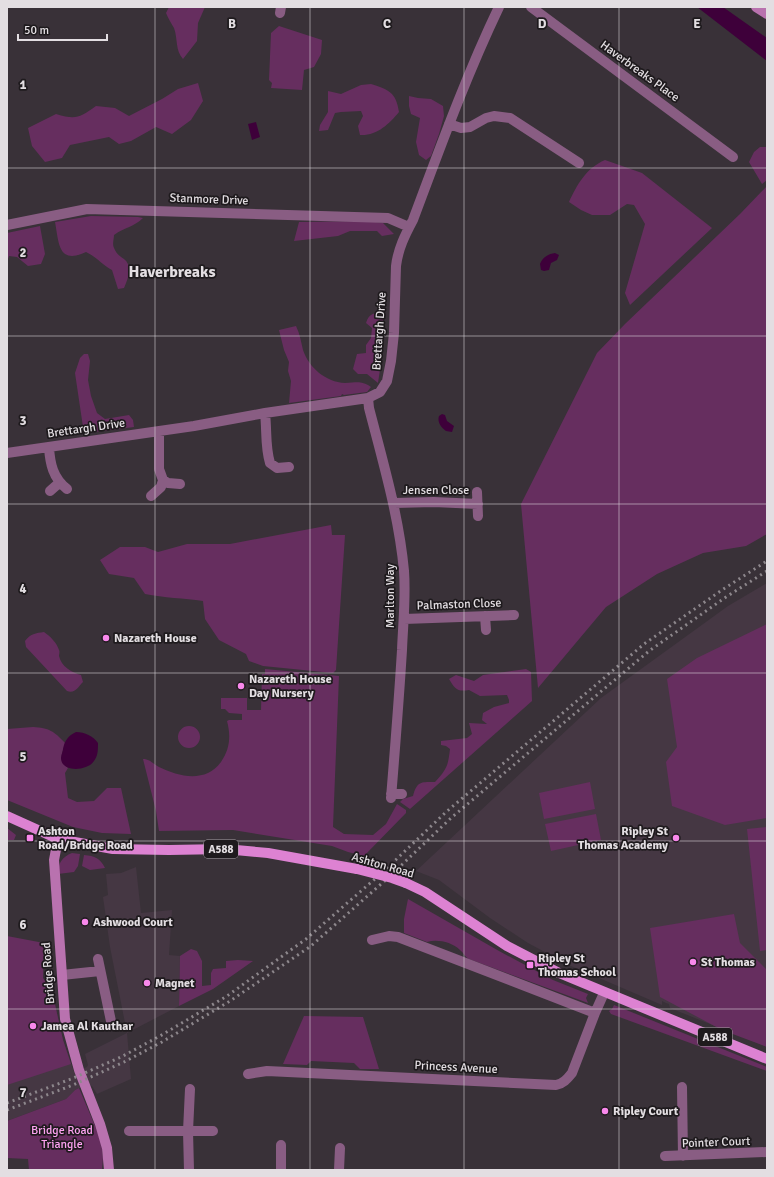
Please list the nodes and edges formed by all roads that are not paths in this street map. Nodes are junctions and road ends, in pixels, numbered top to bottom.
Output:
1 (499, 7) edge
2 (531, 7) edge
3 (756, 7) edge
4 (767, 14) edge
5 (449, 124) junction
6 (733, 157) dead end
7 (579, 163) dead end
8 (7, 225) edge
9 (409, 227) junction
10 (368, 398) junction
11 (265, 413) junction
12 (159, 431) junction
13 (49, 447) junction
14 (7, 453) edge
15 (289, 467) dead end
16 (164, 480) junction
17 (59, 483) junction
18 (180, 484) dead end
19 (67, 489) dead end
20 (50, 491) dead end
21 (477, 492) dead end
22 (151, 496) dead end
23 (394, 503) junction
24 (478, 504) junction
25 (478, 516) dead end
26 (485, 616) junction
27 (514, 616) dead end
28 (404, 619) junction
29 (486, 630) dead end
30 (394, 796) dead end
31 (7, 816) edge
32 (58, 839) junction
33 (372, 940) dead end
34 (98, 959) dead end
35 (100, 971) junction
36 (62, 975) junction
37 (604, 993) junction
38 (595, 1013) junction
39 (112, 1026) dead end
40 (767, 1059) edge
41 (248, 1074) dead end
42 (682, 1087) dead end
43 (190, 1089) dead end
44 (188, 1131) junction
45 (129, 1132) dead end
46 (213, 1132) dead end
47 (281, 1145) dead end
48 (340, 1148) dead end
49 (767, 1152) edge
50 (665, 1156) dead end
51 (683, 1156) junction
52 (109, 1170) edge
53 (189, 1170) edge
54 (281, 1170) edge
55 (339, 1170) edge

1 - 5 street, Brettargh Drive
2 - 6 street, Haverbreaks Place
3 - 4 street
5 - 7 street
5 - 9 street, Brettargh Drive
8 - 9 street, Stanmore Drive
9 - 10 street, Brettargh Drive
10 - 11 street, Brettargh Drive
10 - 23 street, Marlton Way
11 - 12 street, Brettargh Drive
11 - 15 street
12 - 13 street, Brettargh Drive
12 - 16 street
13 - 14 street, Brettargh Drive
13 - 17 street
16 - 18 street
16 - 22 street
17 - 19 street
17 - 20 street
21 - 24 street, Jensen Close
23 - 24 street, Jensen Close
23 - 28 street, Marlton Way
24 - 25 street, Jensen Close
26 - 27 street, Palmaston Close
26 - 28 street, Palmaston Close
26 - 29 street
28 - 30 street, Marlton Way
31 - 32 main road, Ashton Road / A588
32 - 36 street, Bridge Road
32 - 37 main road, Ashton Road / A588, bridge
33 - 38 street
34 - 35 street
35 - 36 street
35 - 39 street
36 - 52 street, Bridge Road
37 - 38 street, Princess Avenue
37 - 40 main road, Ashton Road / A588
38 - 41 street, Princess Avenue
42 - 51 street
43 - 44 street
44 - 45 street
44 - 46 street
44 - 53 street
47 - 54 street
48 - 55 street
49 - 51 street, Pointer Court
50 - 51 street, Pointer Court

